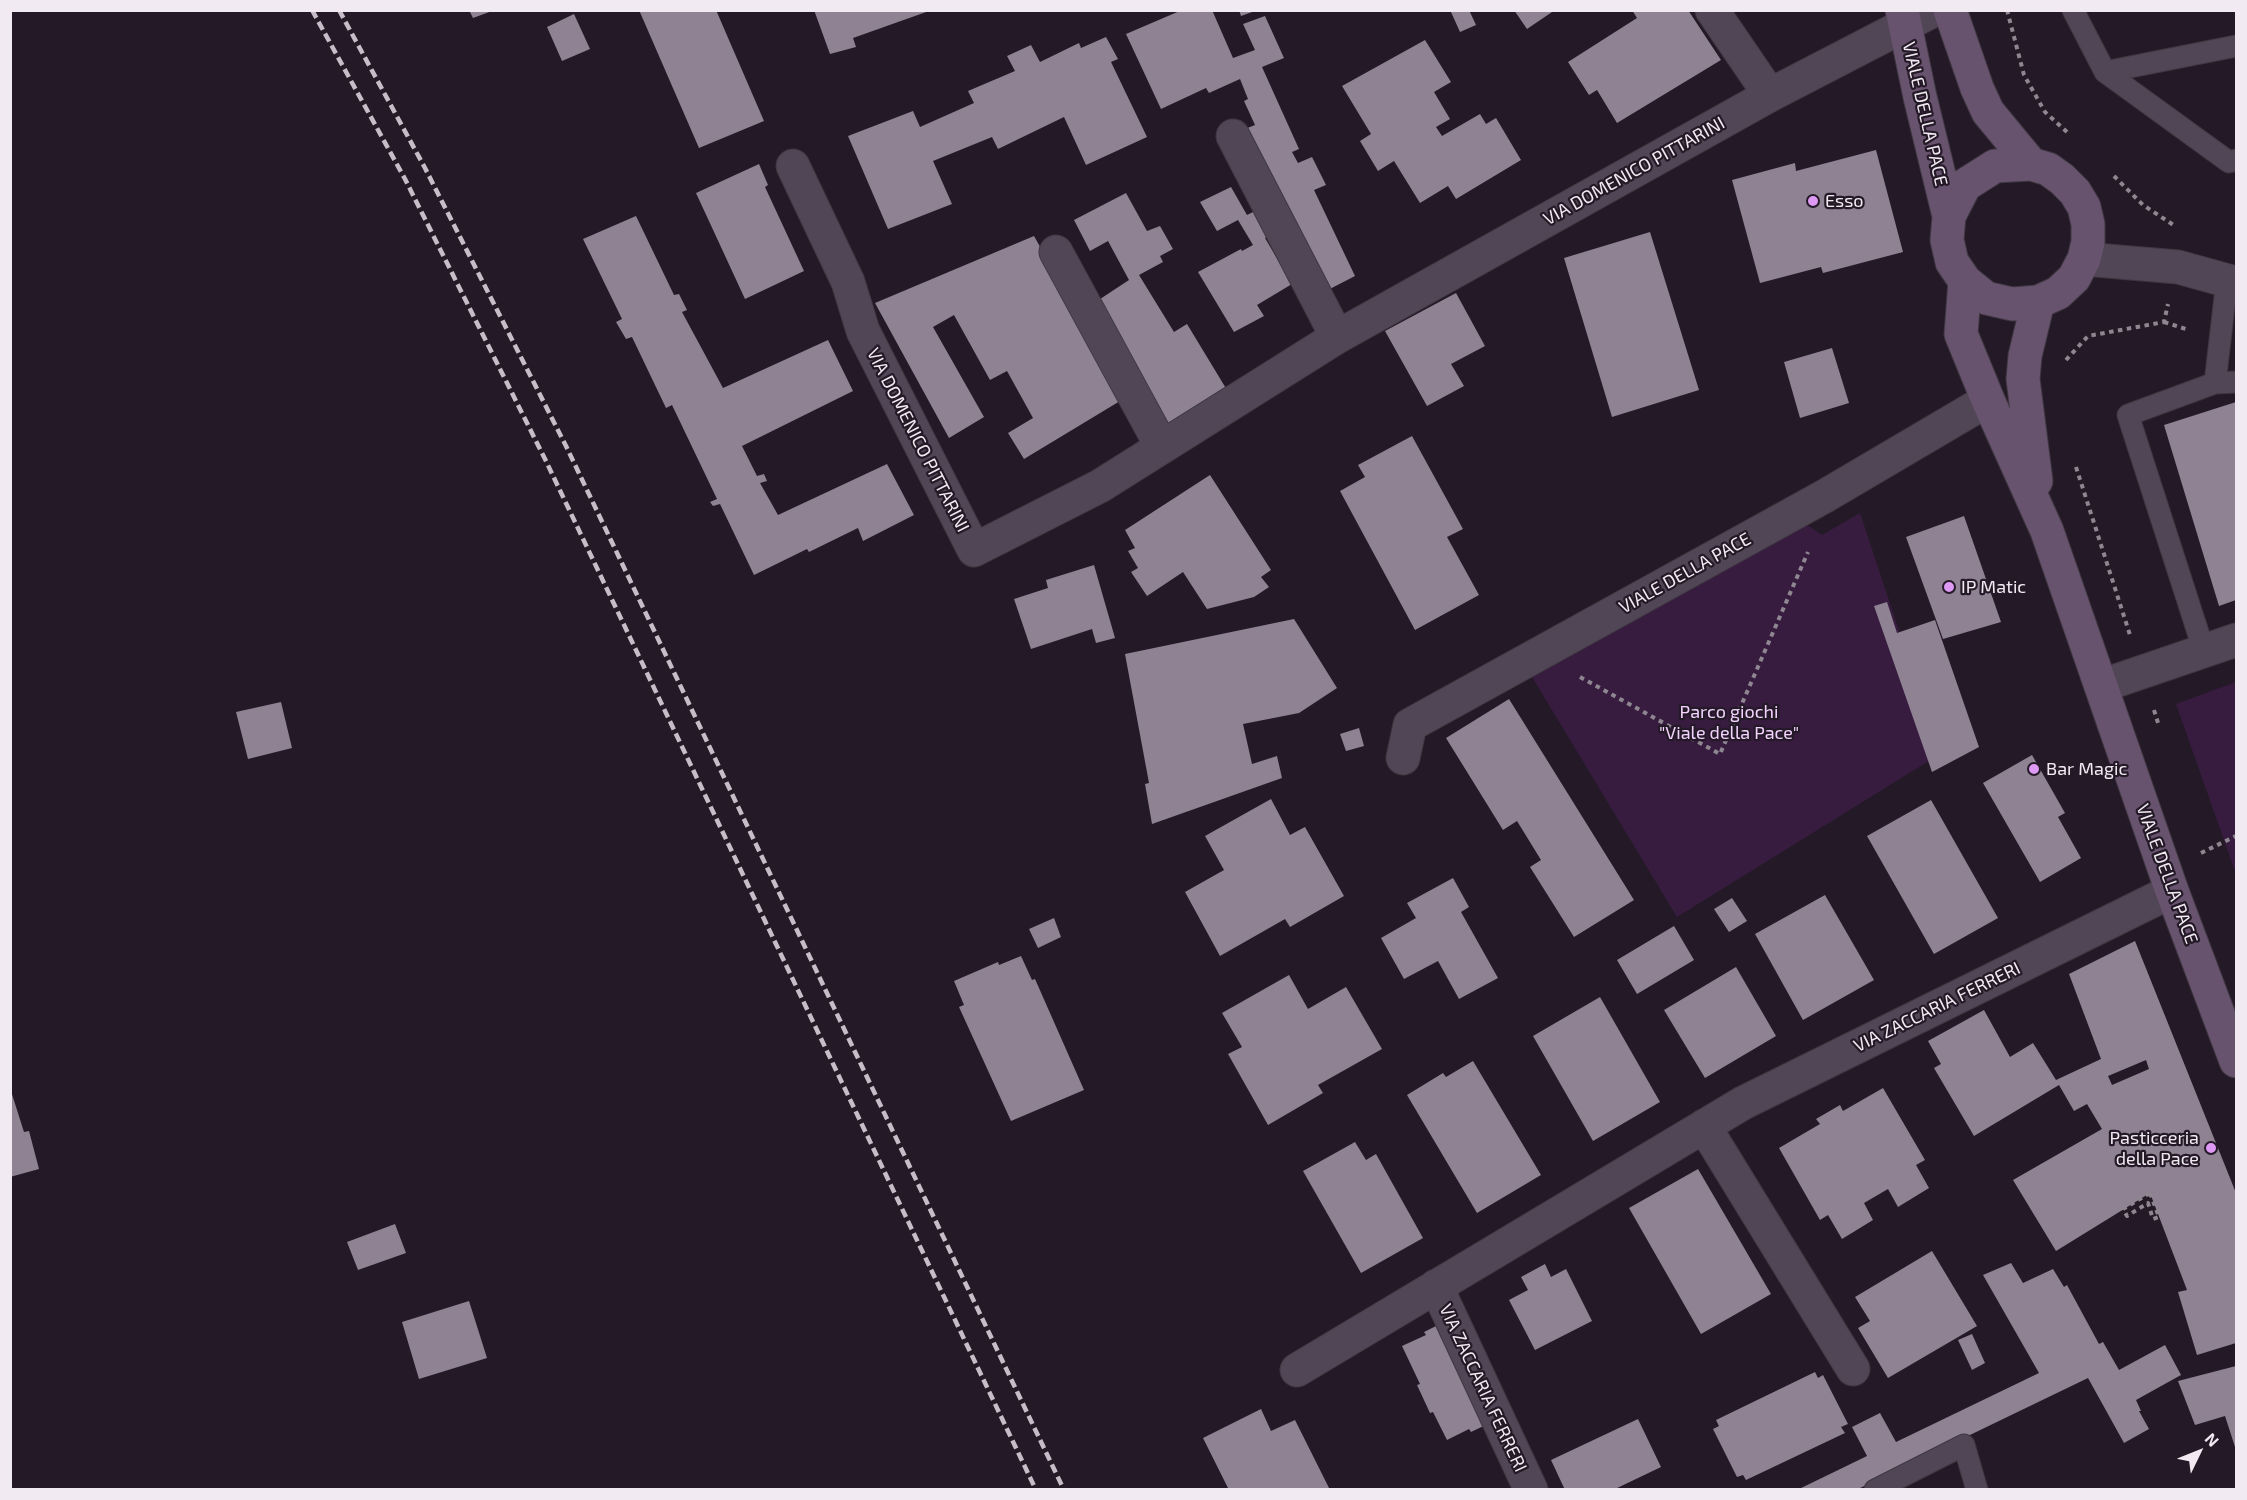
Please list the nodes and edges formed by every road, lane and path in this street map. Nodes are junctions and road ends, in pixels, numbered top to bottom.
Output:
1 (1712, 10) edge
2 (1935, 10) edge
3 (1950, 10) edge
4 (2007, 10) edge
5 (2073, 10) edge
6 (1903, 17) edge
7 (2236, 46) edge
8 (2105, 72) junction
9 (1770, 95) junction
10 (2068, 133) dead end
11 (1233, 136) dead end
12 (2236, 160) edge
13 (2031, 164) junction
14 (793, 166) dead end
15 (2109, 171) dead end
16 (1948, 216) junction
17 (2178, 228) dead end
18 (1056, 252) dead end
19 (2084, 259) junction
20 (2178, 267) junction
21 (1965, 281) junction
22 (2232, 281) edge
23 (2038, 302) junction
24 (1337, 337) junction
25 (2060, 367) dead end
26 (2215, 382) junction
27 (2236, 382) edge
28 (1988, 400) junction
29 (1162, 447) junction
30 (2075, 463) dead end
31 (1796, 511) junction
32 (2041, 514) junction
33 (2236, 640) edge
34 (2204, 651) junction
35 (1542, 652) junction
36 (2142, 673) junction
37 (2101, 686) junction
38 (2160, 729) dead end
39 (1403, 758) dead end
40 (2236, 836) edge
41 (2197, 842) dead end
42 (2200, 853) junction
43 (2205, 864) dead end
44 (2172, 891) junction
45 (2236, 1060) edge
46 (1704, 1125) junction
47 (2127, 1216) joint
48 (1436, 1286) junction
49 (1853, 1369) dead end
50 (1297, 1370) dead end
51 (1531, 1490) edge
52 (1875, 1490) edge
53 (1977, 1490) edge

1 - 9 street
2 - 6 street, VIA DOMENICO PITTARINI
3 - 13 main road, VIALE DELLA PACE
4 - 10 path
5 - 8 lane
6 - 9 street, VIA DOMENICO PITTARINI
6 - 16 main road, VIALE DELLA PACE
7 - 8 lane
8 - 12 lane
9 - 24 street, VIA DOMENICO PITTARINI
11 - 24 street
13 - 16 main road, VIALE DELLA PACE
13 - 19 main road, VIALE DELLA PACE
14 - 29 street, VIA DOMENICO PITTARINI
15 - 17 path
16 - 21 main road, VIALE DELLA PACE
18 - 29 street
19 - 20 street
19 - 23 main road, VIALE DELLA PACE
20 - 22 street
20 - 25 path
21 - 23 main road, VIALE DELLA PACE
21 - 28 main road, VIALE DELLA PACE
22 - 26 lane
23 - 32 main road, VIALE DELLA PACE
24 - 29 street, VIA DOMENICO PITTARINI
26 - 27 lane
26 - 34 lane
28 - 31 street, VIALE DELLA PACE
28 - 32 main road, VIALE DELLA PACE
30 - 36 path
31 - 35 street, VIALE DELLA PACE
31 - 35 path
32 - 37 main road, VIALE DELLA PACE
33 - 34 street
34 - 36 street
35 - 39 street, VIALE DELLA PACE
36 - 37 street
36 - 38 path
37 - 44 main road, VIALE DELLA PACE
40 - 42 path
41 - 42 path
42 - 43 path
44 - 45 main road, VIALE DELLA PACE
44 - 46 street, VIA ZACCARIA FERRERI
46 - 48 street, VIA ZACCARIA FERRERI
46 - 49 street
47 - 47 path
48 - 50 street, VIA ZACCARIA FERRERI
48 - 51 street, VIA ZACCARIA FERRERI
52 - 53 lane

